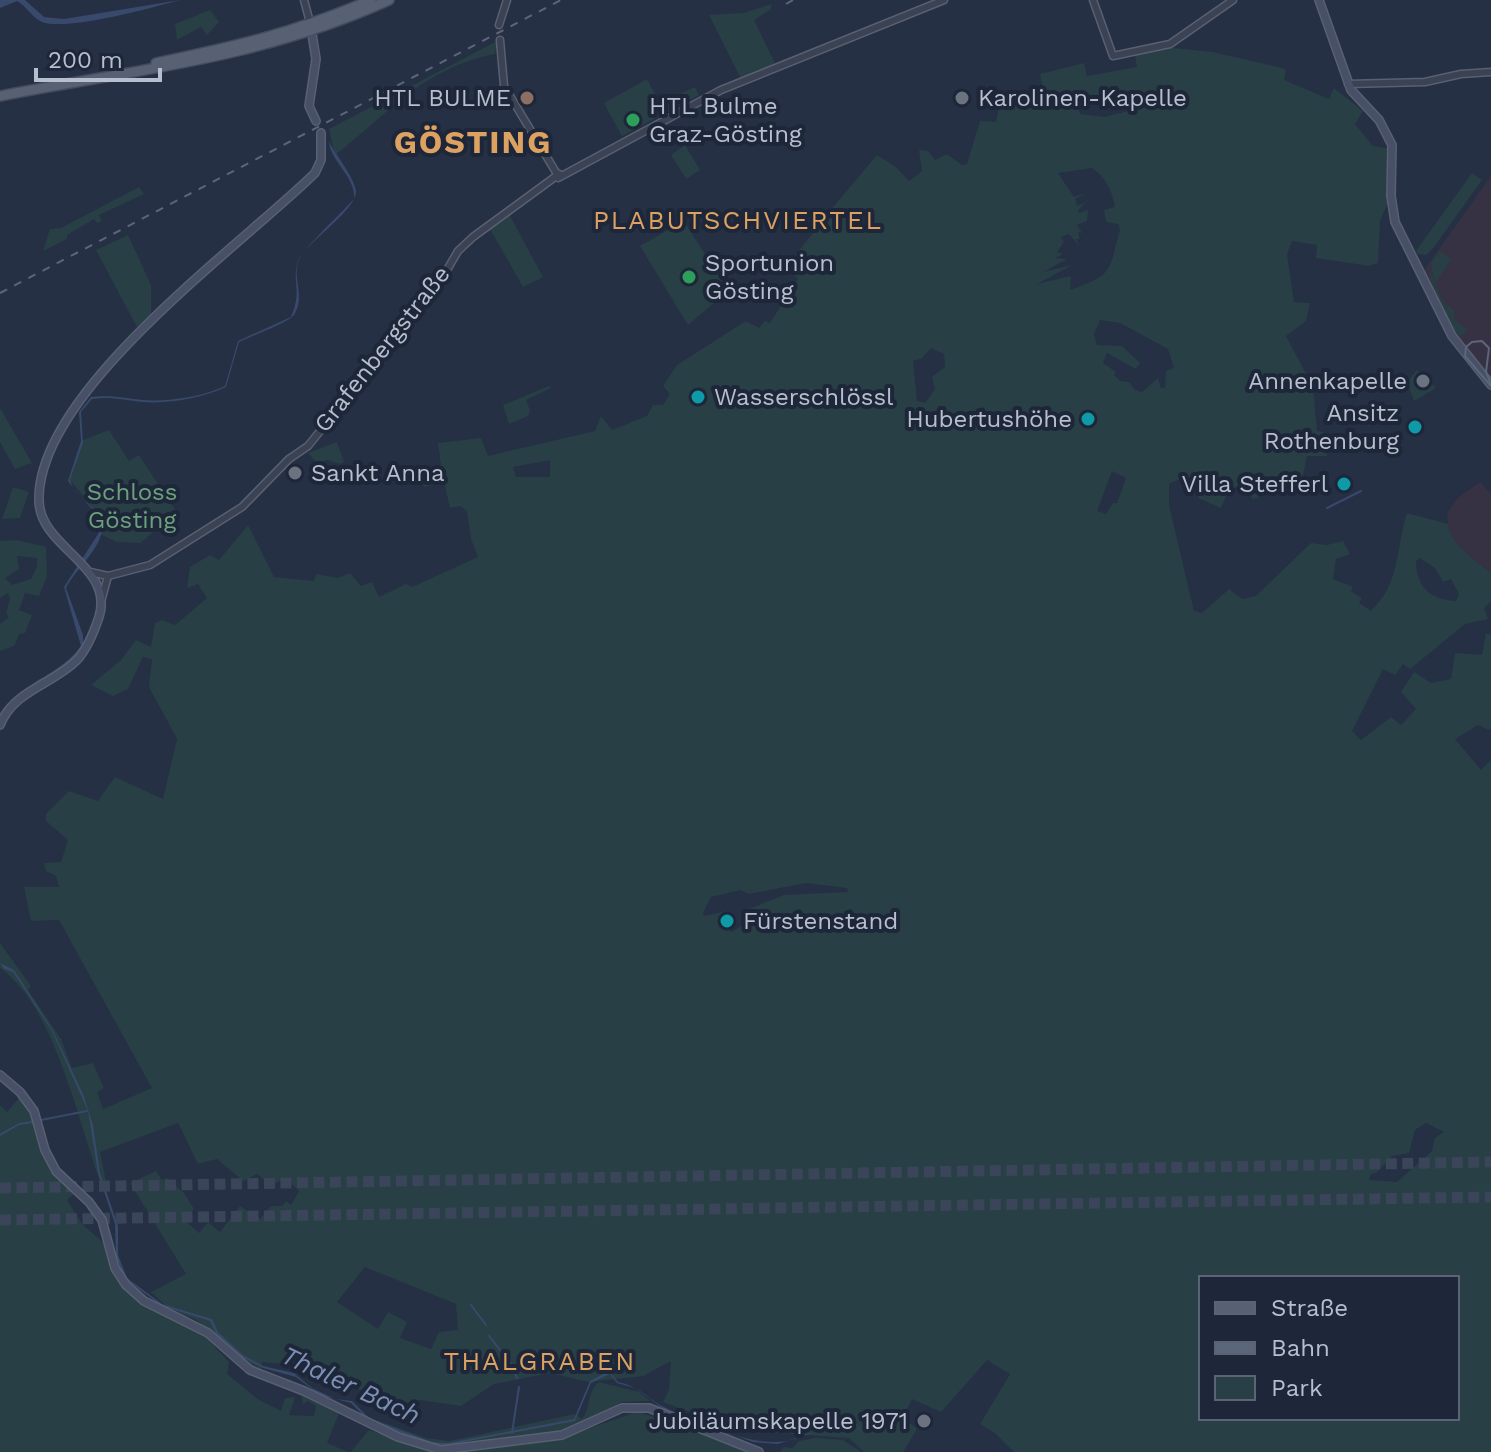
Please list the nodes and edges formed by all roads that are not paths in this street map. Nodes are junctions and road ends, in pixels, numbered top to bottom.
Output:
1 (304, 0) edge
2 (371, 0) edge
3 (389, 0) edge
4 (507, 0) edge
5 (944, 0) edge
6 (1093, 0) edge
7 (1233, 0) edge
8 (1319, 0) edge
9 (499, 25) dead end
10 (312, 29) junction
11 (500, 40) dead end
12 (1491, 72) edge
13 (1348, 84) junction
14 (0, 89) edge
15 (0, 96) edge
16 (316, 121) dead end
17 (321, 133) dead end
18 (558, 174) junction
19 (1491, 385) edge
20 (84, 566) junction
21 (108, 576) junction
22 (102, 598) junction
23 (0, 725) edge
24 (0, 1075) edge
25 (759, 1452) edge

1 - 10 street
2 - 10 main road
3 - 10 main road
4 - 9 street
5 - 18 street
6 - 7 street
8 - 13 main road
10 - 14 main road
10 - 15 main road
10 - 16 main road
11 - 18 street
12 - 13 street
13 - 19 main road
17 - 20 main road
18 - 21 street, Grafenbergstraße
20 - 21 street
20 - 22 main road
21 - 22 street
22 - 23 main road
24 - 25 main road

